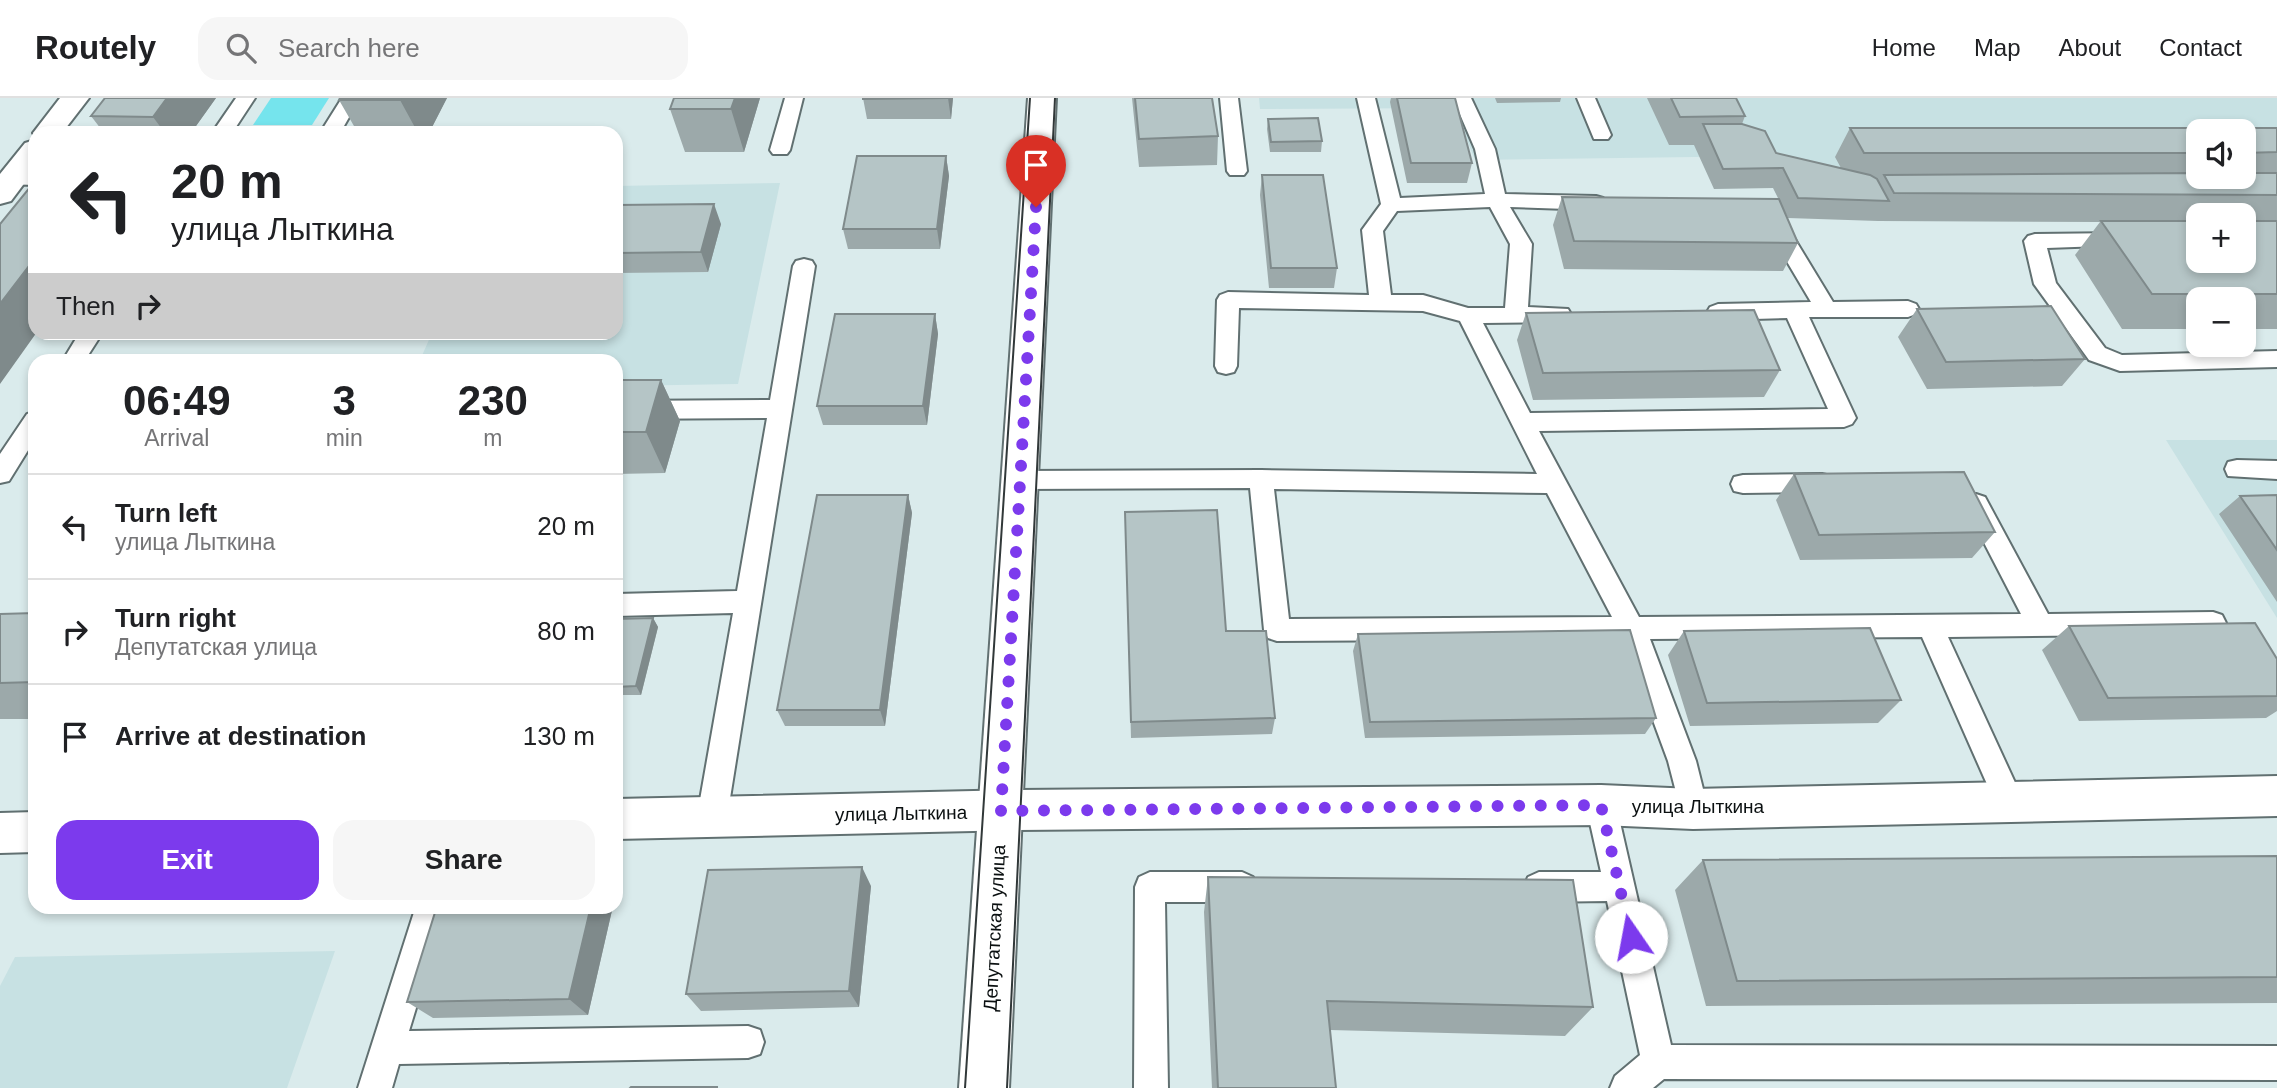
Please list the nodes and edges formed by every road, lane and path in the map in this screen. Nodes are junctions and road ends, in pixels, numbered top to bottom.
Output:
1 (75, 98) edge
2 (246, 98) edge
3 (351, 98) edge
4 (794, 98) edge
5 (1042, 98) edge
6 (1229, 98) edge
7 (1366, 98) edge
8 (1462, 98) edge
9 (1586, 98) edge
10 (53, 126) edge
11 (227, 126) edge
12 (334, 126) edge
13 (1601, 135) dead end
14 (780, 150) dead end
15 (28, 161) edge
16 (1237, 171) dead end
17 (15, 184) edge
18 (1496, 200) junction
19 (1616, 204) edge
20 (1391, 205) junction
21 (1757, 218) edge
22 (2144, 240) edge
23 (804, 266) dead end
24 (1381, 300) junction
25 (1908, 309) dead end
26 (1794, 310) junction
27 (1827, 310) junction
28 (1697, 312) edge
29 (1586, 314) edge
30 (1516, 315) junction
31 (1468, 316) junction
32 (2277, 359) edge
33 (1226, 366) dead end
34 (780, 409) junction
35 (623, 410) edge
36 (1522, 422) junction
37 (28, 431) edge
38 (2237, 469) dead end
39 (2277, 470) edge
40 (0, 474) edge
41 (1261, 479) junction
42 (1020, 480) junction
43 (1840, 483) edge
44 (1554, 484) junction
45 (1743, 484) dead end
46 (1960, 486) edge
47 (748, 602) junction
48 (623, 605) edge
49 (2213, 623) edge
50 (2040, 625) junction
51 (1930, 626) junction
52 (1633, 630) junction
53 (2277, 796) edge
54 (2008, 800) junction
55 (1601, 805) junction
56 (1693, 809) junction
57 (1001, 811) junction
58 (712, 817) junction
59 (623, 819) edge
60 (28, 832) edge
61 (0, 833) edge
62 (1620, 886) junction
63 (1273, 887) edge
64 (1506, 887) edge
65 (429, 914) edge
66 (748, 1042) dead end
67 (387, 1048) junction
68 (1658, 1062) junction
69 (2277, 1063) edge
70 (375, 1088) edge
71 (984, 1088) edge
72 (1151, 1088) edge
73 (1626, 1088) edge

1 - 10 street
2 - 11 lane
3 - 12 lane
4 - 14 lane
5 - 42 street, Депутатская улица
6 - 16 lane
7 - 20 lane
8 - 18 lane
9 - 13 lane
15 - 17 street
18 - 19 lane
18 - 20 lane
18 - 30 lane
20 - 24 lane
21 - 27 lane
22 - 32 lane
23 - 34 lane
24 - 31 lane
24 - 33 lane
25 - 27 lane
26 - 27 lane
26 - 28 lane
26 - 36 lane
29 - 30 lane
30 - 31 lane
31 - 36 lane
34 - 35 lane
34 - 47 lane
36 - 44 lane
37 - 40 lane
38 - 39 lane
41 - 42 lane
41 - 44 lane
41 - 52 lane
42 - 57 street, Депутатская улица
43 - 45 lane
44 - 52 lane
46 - 50 lane
47 - 48 lane
47 - 58 lane
49 - 50 lane
50 - 51 lane
51 - 52 lane
51 - 54 lane
52 - 56 lane
53 - 54 street, улица Лыткина
54 - 56 street, улица Лыткина
55 - 56 street, улица Лыткина
55 - 57 street, улица Лыткина
55 - 62 lane
57 - 58 street, улица Лыткина
57 - 71 street, Депутатская улица
58 - 59 street, улица Лыткина
60 - 61 street
62 - 64 lane
62 - 68 lane
63 - 72 lane
65 - 67 lane
66 - 67 lane
67 - 70 lane
68 - 69 lane
68 - 73 lane

